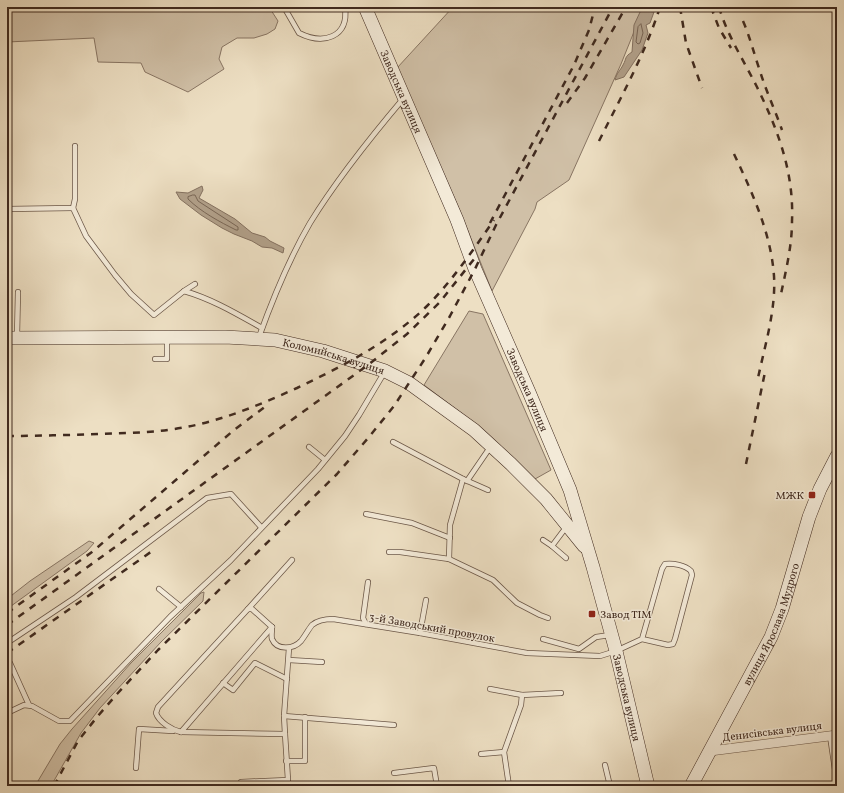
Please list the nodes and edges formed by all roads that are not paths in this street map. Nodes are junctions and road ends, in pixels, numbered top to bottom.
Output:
1 (284, 7) edge
2 (345, 7) edge
3 (365, 7) edge
4 (404, 97) junction
5 (75, 146) dead end
6 (73, 208) junction
7 (7, 209) edge
8 (195, 284) dead end
9 (184, 291) junction
10 (18, 292) dead end
11 (260, 333) junction
12 (167, 337) junction
13 (12, 338) edge
14 (155, 359) dead end
15 (385, 371) junction
16 (393, 442) dead end
17 (491, 446) junction
18 (309, 447) dead end
19 (837, 456) edge
20 (325, 460) junction
21 (465, 480) junction
22 (488, 490) dead end
23 (570, 490) junction
24 (546, 499) junction
25 (366, 514) dead end
26 (568, 525) junction
27 (261, 527) junction
28 (450, 538) junction
29 (543, 540) dead end
30 (552, 546) junction
31 (389, 552) dead end
32 (589, 552) junction
33 (566, 558) dead end
34 (449, 559) junction
35 (292, 560) dead end
36 (368, 582) dead end
37 (159, 589) dead end
38 (426, 600) dead end
39 (181, 607) junction
40 (248, 609) junction
41 (548, 618) dead end
42 (366, 624) junction
43 (272, 627) junction
44 (420, 633) junction
45 (611, 635) junction
46 (543, 639) dead end
47 (642, 639) junction
48 (7, 644) edge
49 (289, 648) junction
50 (616, 651) junction
51 (289, 660) junction
52 (322, 662) dead end
53 (10, 663) dead end
54 (287, 679) junction
55 (223, 683) junction
56 (490, 689) dead end
57 (561, 693) dead end
58 (522, 695) junction
59 (29, 706) junction
60 (7, 713) edge
61 (284, 716) junction
62 (305, 718) junction
63 (394, 725) dead end
64 (174, 730) junction
65 (181, 732) junction
66 (285, 734) junction
67 (833, 736) edge
68 (710, 751) junction
69 (504, 752) junction
70 (481, 754) dead end
71 (286, 761) junction
72 (605, 765) dead end
73 (136, 768) dead end
74 (394, 773) dead end
75 (241, 782) dead end
76 (837, 783) edge
77 (437, 786) edge
78 (509, 786) edge
79 (610, 786) edge
80 (647, 786) edge
81 (691, 786) edge

1 - 2 lane
3 - 4 main road, Заводська вулиця
4 - 11 lane
4 - 23 main road, Заводська вулиця
5 - 6 lane
6 - 7 lane
6 - 9 lane
8 - 9 lane
9 - 11 lane
10 - 13 lane
11 - 12 main road, Коломийська вулиця
11 - 15 main road, Коломийська вулиця
12 - 13 main road, Коломийська вулиця
12 - 14 lane
15 - 17 main road, Коломийська вулиця
15 - 20 lane
16 - 21 lane
17 - 21 lane
17 - 24 main road, Коломийська вулиця
18 - 20 lane
19 - 68 main road, вулиця Ярослава Мудрого
20 - 27 lane
21 - 22 lane
21 - 28 lane
23 - 24 main road
23 - 32 main road, Заводська вулиця
24 - 26 main road, Коломийська вулиця
25 - 28 lane
26 - 30 lane
26 - 32 main road, Коломийська вулиця
27 - 39 lane
27 - 48 lane
28 - 34 lane
29 - 30 lane
30 - 33 lane
31 - 34 lane
32 - 45 main road, Заводська вулиця
34 - 41 lane
35 - 40 lane
36 - 42 lane
37 - 39 lane
38 - 44 lane
39 - 59 lane
40 - 43 lane
40 - 64 lane
42 - 44 lane, 3-й Заводський провулок
42 - 49 lane, 3-й Заводський провулок
43 - 49 lane
43 - 55 lane
44 - 50 lane, 3-й Заводський провулок
45 - 46 lane
45 - 50 main road, Заводська вулиця
47 - 47 lane
47 - 50 lane, 3-й Заводський провулок
49 - 51 lane
50 - 80 main road, Заводська вулиця
51 - 52 lane
51 - 54 lane
53 - 59 lane
54 - 55 lane
54 - 61 lane
55 - 65 lane
56 - 58 lane
57 - 58 lane
58 - 69 lane
59 - 60 lane
61 - 62 lane
61 - 66 lane
62 - 63 lane
62 - 71 lane
64 - 65 lane
64 - 73 lane
65 - 66 lane
66 - 71 lane
67 - 68 street, Денисівська вулиця
67 - 76 lane
68 - 81 main road, вулиця Ярослава Мудрого
69 - 70 lane
69 - 78 lane
71 - 75 lane
72 - 79 lane
74 - 77 lane

